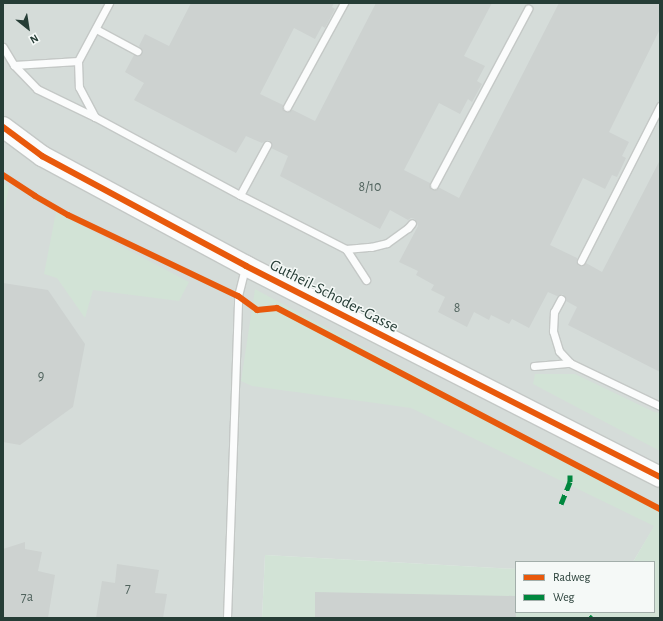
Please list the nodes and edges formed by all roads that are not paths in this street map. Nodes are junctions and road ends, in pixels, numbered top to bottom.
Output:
1 (109, 3) edge
2 (344, 3) edge
3 (528, 9) dead end
4 (96, 29) junction
5 (3, 47) edge
6 (137, 51) dead end
7 (78, 61) junction
8 (14, 65) junction
9 (660, 106) edge
10 (287, 107) dead end
11 (95, 117) junction
12 (3, 127) edge
13 (267, 145) dead end
14 (434, 185) dead end
15 (240, 195) junction
16 (412, 223) dead end
17 (346, 249) junction
18 (581, 261) dead end
19 (246, 266) junction
20 (366, 280) dead end
21 (561, 299) dead end
22 (570, 363) junction
23 (534, 366) dead end
24 (660, 406) edge
25 (660, 477) edge
26 (227, 618) edge

1 - 4 lane
2 - 10 lane
3 - 14 lane
4 - 6 lane
4 - 7 lane
5 - 8 lane
7 - 8 lane
7 - 11 lane
8 - 11 lane
9 - 18 lane
11 - 15 lane
12 - 19 street, Gutheil-Schoder-Gasse
13 - 15 lane
15 - 17 lane
16 - 17 lane
17 - 20 lane
19 - 25 street, Gutheil-Schoder-Gasse
19 - 26 lane
21 - 22 lane
22 - 23 lane
22 - 24 lane

